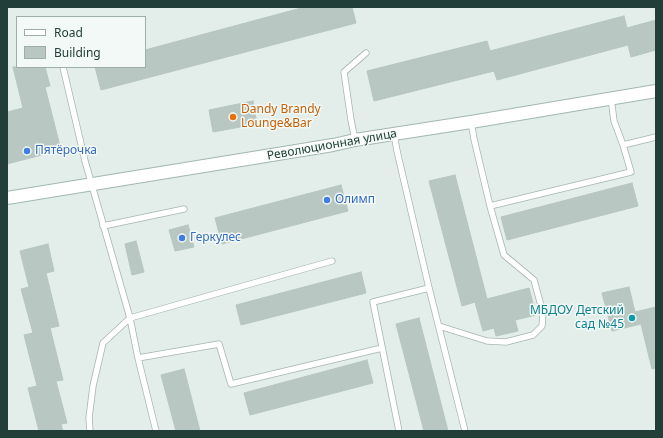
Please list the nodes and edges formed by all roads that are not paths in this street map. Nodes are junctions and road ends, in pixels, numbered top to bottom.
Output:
1 (366, 53) dead end
2 (63, 68) edge
3 (656, 91) edge
4 (611, 98) junction
5 (471, 122) junction
6 (394, 134) junction
7 (656, 137) edge
8 (355, 140) junction
9 (623, 145) junction
10 (92, 184) junction
11 (7, 198) edge
12 (490, 206) junction
13 (184, 209) dead end
14 (103, 226) junction
15 (332, 261) dead end
16 (429, 288) junction
17 (130, 318) junction
18 (439, 326) junction
19 (382, 348) junction
20 (138, 358) junction
21 (90, 431) edge
22 (156, 431) edge
23 (399, 431) edge
24 (465, 431) edge

1 - 8 lane
2 - 10 lane
3 - 4 main road, Революционная улица
4 - 5 main road, Революционная улица
4 - 9 lane
5 - 6 main road, Революционная улица
5 - 12 lane
6 - 8 main road, Революционная улица
6 - 16 lane
7 - 9 lane
8 - 10 main road, Революционная улица
9 - 12 lane
10 - 11 main road, Революционная улица
10 - 14 lane
12 - 18 lane
13 - 14 lane
14 - 17 lane
15 - 17 lane
16 - 18 lane
16 - 19 lane
17 - 20 lane
17 - 21 lane
18 - 24 lane
19 - 20 lane
19 - 23 lane
20 - 22 lane

